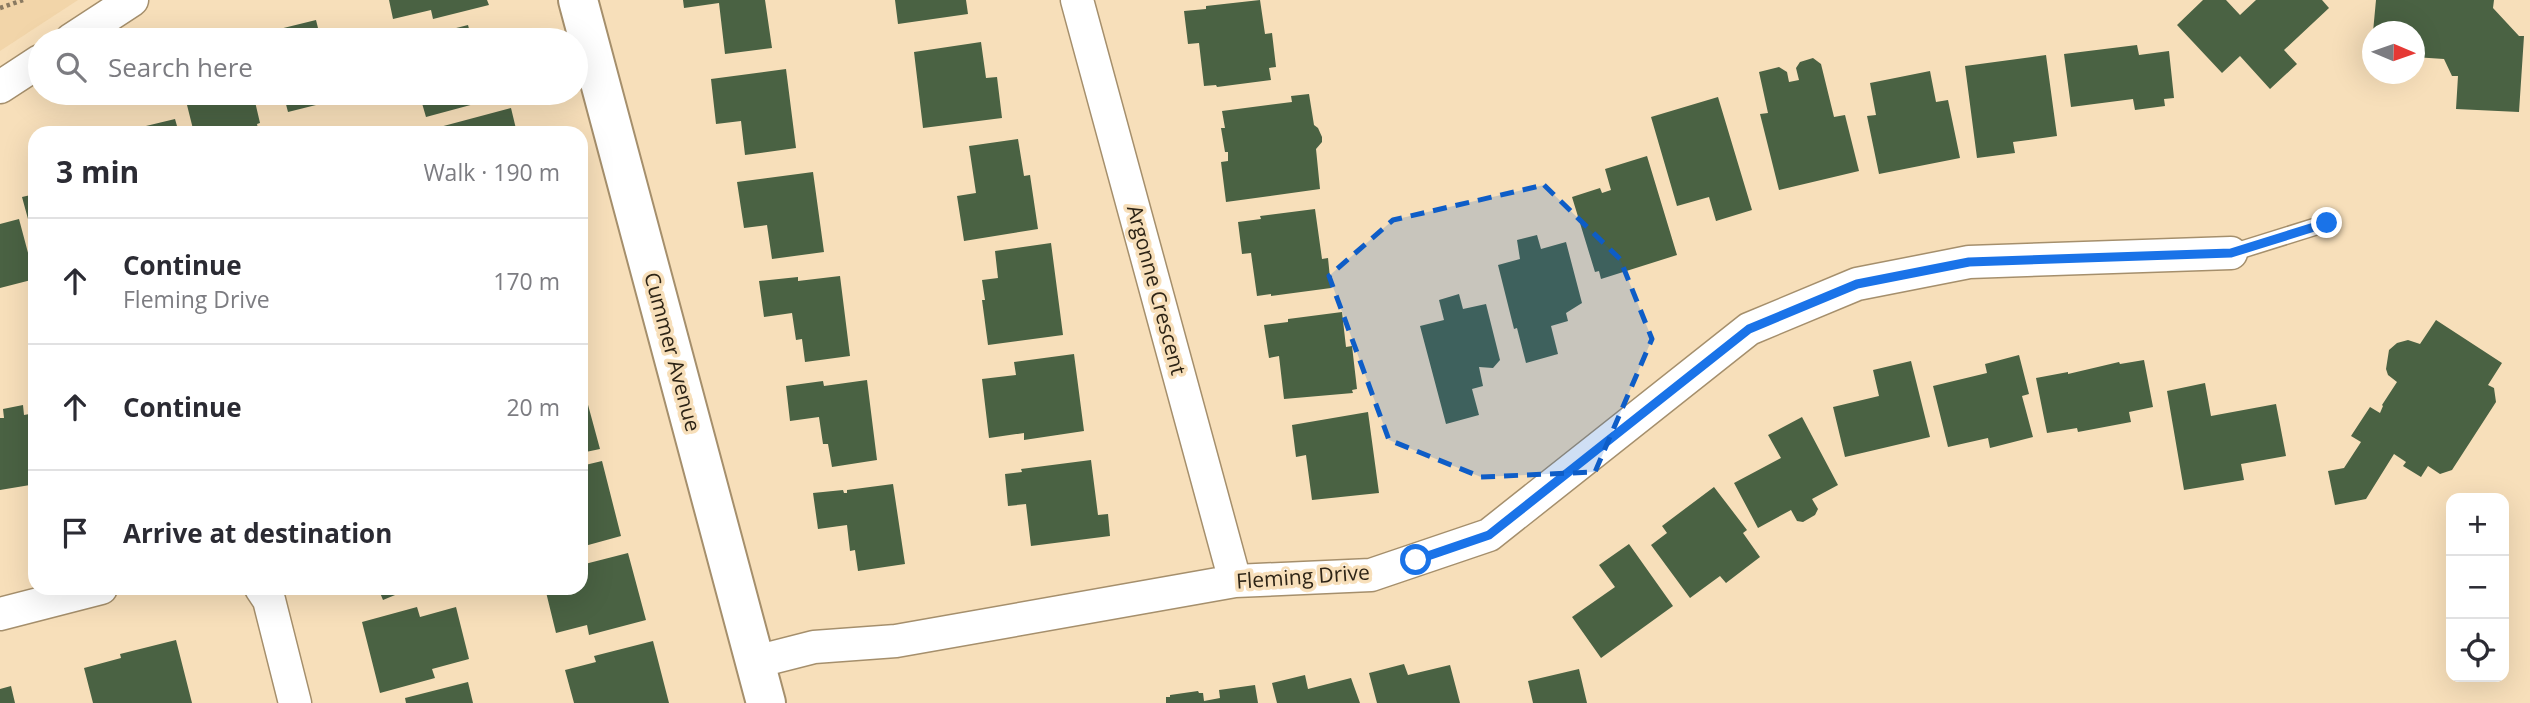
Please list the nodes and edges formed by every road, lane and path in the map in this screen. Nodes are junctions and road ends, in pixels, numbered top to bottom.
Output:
1 (23, 0) edge
2 (132, 0) edge
3 (578, 0) edge
4 (1077, 0) edge
5 (0, 8) edge
6 (89, 28) edge
7 (585, 28) edge
8 (588, 37) edge
9 (28, 69) edge
10 (0, 88) edge
11 (2327, 223) dead end
12 (2231, 253) joint
13 (1235, 581) junction
14 (75, 595) edge
15 (266, 595) edge
16 (0, 614) edge
17 (755, 662) junction
18 (295, 703) edge
19 (766, 703) edge

1 - 5 path
2 - 6 street
3 - 7 street, Cummer Avenue
4 - 13 street, Argonne Crescent
8 - 17 street, Cummer Avenue
9 - 10 street
11 - 12 lane
12 - 13 street, Fleming Drive
13 - 17 street, Fleming Drive
14 - 16 street
15 - 18 street
17 - 19 street, Cummer Avenue

